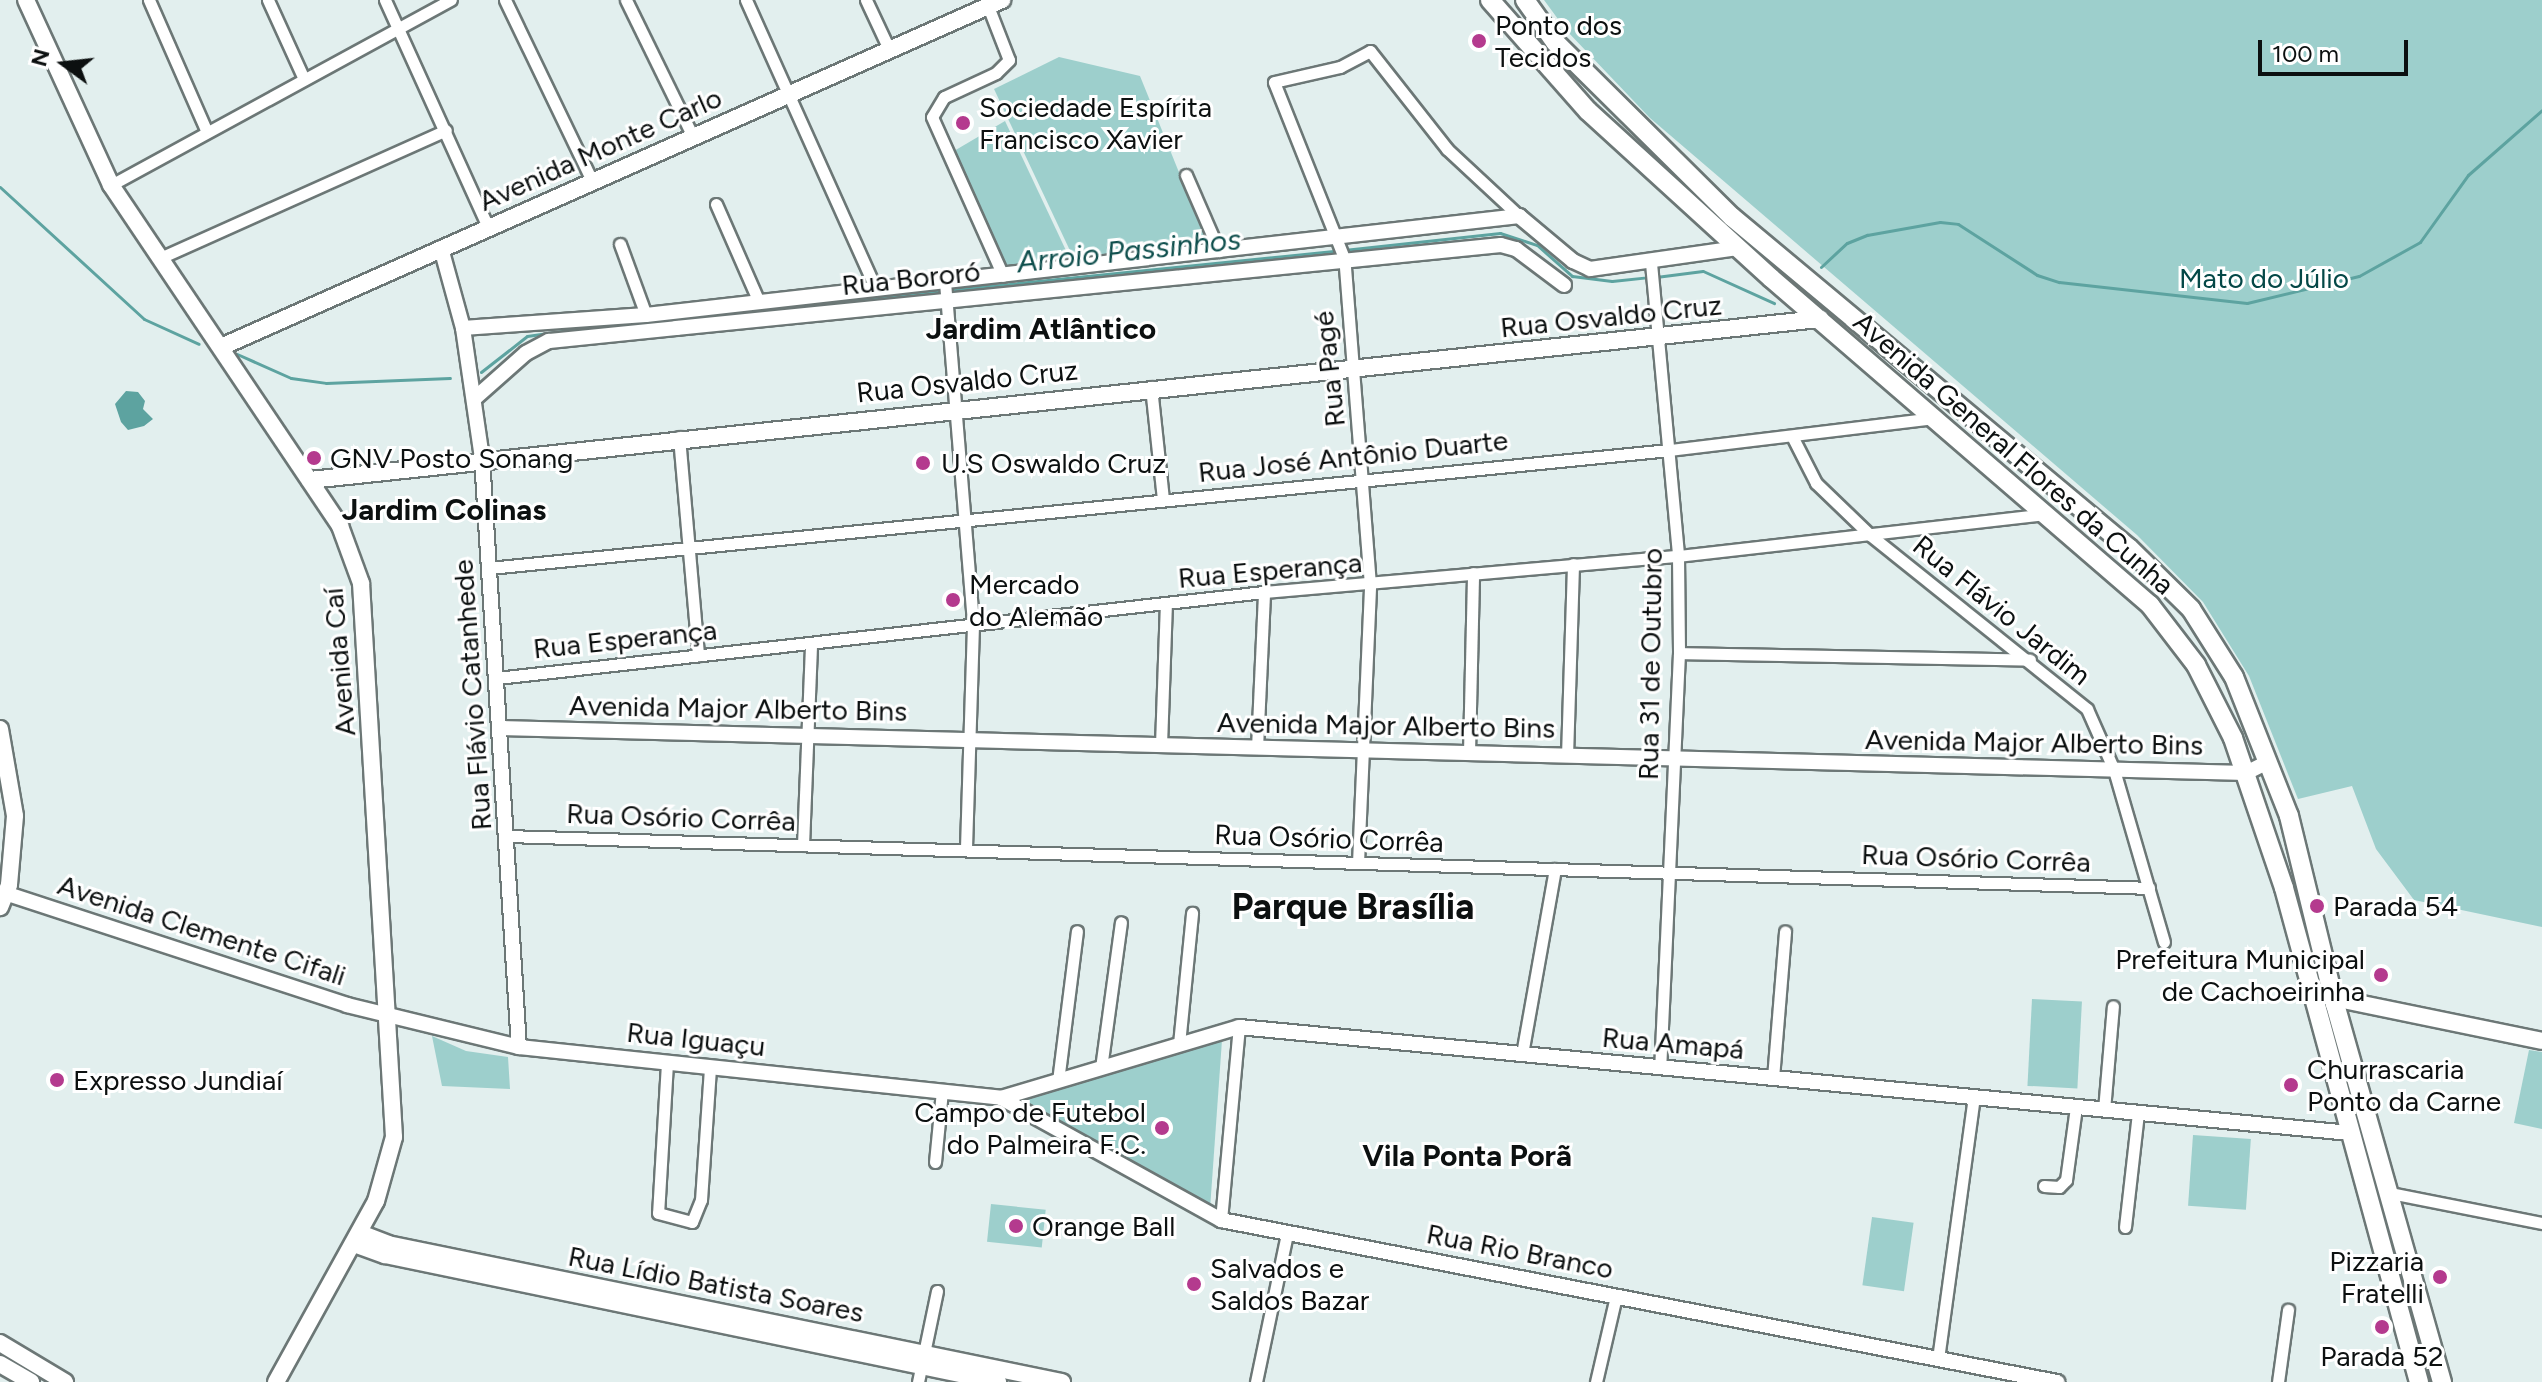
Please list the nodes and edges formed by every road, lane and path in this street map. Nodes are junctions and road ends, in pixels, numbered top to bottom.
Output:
1 (26, 0) edge
2 (149, 0) edge
3 (268, 0) edge
4 (385, 0) edge
5 (451, 0) edge
6 (505, 0) edge
7 (626, 0) edge
8 (746, 0) edge
9 (866, 0) edge
10 (1490, 0) edge
11 (1525, 0) edge
12 (992, 2) edge
13 (398, 29) junction
14 (889, 49) junction
15 (304, 79) junction
16 (789, 94) junction
17 (446, 130) junction
18 (207, 132) junction
19 (693, 137) junction
20 (1186, 175) dead end
21 (592, 181) junction
22 (111, 185) junction
23 (716, 204) dead end
24 (1732, 217) junction
25 (488, 227) junction
26 (1522, 233) junction
27 (1340, 239) junction
28 (620, 244) dead end
29 (441, 248) junction
30 (1738, 248) junction
31 (1219, 251) junction
32 (1344, 257) junction
33 (160, 258) junction
34 (1652, 267) junction
35 (1003, 276) junction
36 (1564, 285) dead end
37 (876, 289) junction
38 (946, 291) junction
39 (1839, 301) junction
40 (759, 302) junction
41 (646, 315) junction
42 (1820, 319) junction
43 (463, 328) junction
44 (1657, 337) junction
45 (221, 347) junction
46 (1351, 370) junction
47 (1151, 387) junction
48 (474, 399) junction
49 (956, 408) junction
50 (1934, 417) junction
51 (1792, 436) junction
52 (679, 437) junction
53 (1670, 450) junction
54 (482, 458) junction
55 (1366, 479) junction
56 (310, 480) junction
57 (1163, 499) junction
58 (2047, 514) junction
59 (967, 519) junction
60 (1870, 535) junction
61 (690, 548) junction
62 (1678, 556) junction
63 (1573, 564) junction
64 (489, 568) junction
65 (1473, 573) junction
66 (1370, 585) junction
67 (1264, 592) junction
68 (1166, 603) junction
69 (973, 625) junction
70 (811, 643) junction
71 (1679, 653) junction
72 (698, 655) junction
73 (2031, 660) junction
74 (497, 678) junction
75 (500, 728) junction
76 (0, 729) edge
77 (807, 736) junction
78 (968, 740) junction
79 (1161, 745) junction
80 (1257, 748) junction
81 (1363, 750) junction
82 (1469, 753) junction
83 (1567, 756) junction
84 (1674, 759) junction
85 (2268, 762) junction
86 (2114, 770) junction
87 (2246, 773) junction
88 (507, 836) junction
89 (803, 845) junction
90 (966, 850) junction
91 (1358, 863) junction
92 (1555, 869) junction
93 (1669, 872) junction
94 (2149, 888) junction
95 (3, 898) edge
96 (1192, 913) dead end
97 (1121, 922) dead end
98 (1077, 931) dead end
99 (1785, 931) dead end
100 (2164, 942) dead end
101 (2335, 1004) junction
102 (2113, 1006) dead end
103 (389, 1014) junction
104 (2319, 1022) junction
105 (1239, 1027) junction
106 (2542, 1041) edge
107 (1179, 1044) junction
108 (519, 1047) junction
109 (1522, 1054) junction
110 (667, 1063) junction
111 (710, 1067) junction
112 (1660, 1067) junction
113 (1101, 1068) junction
114 (1773, 1078) junction
115 (1058, 1081) junction
116 (942, 1090) junction
117 (1974, 1097) junction
118 (1001, 1098) junction
119 (2076, 1107) junction
120 (2104, 1110) junction
121 (2138, 1113) junction
122 (2350, 1133) junction
123 (935, 1162) dead end
124 (2044, 1186) dead end
125 (2390, 1193) junction
126 (1221, 1220) junction
127 (2542, 1223) edge
128 (2125, 1227) dead end
129 (1287, 1233) junction
130 (357, 1238) junction
131 (937, 1291) dead end
132 (1616, 1296) junction
133 (2288, 1310) dead end
134 (0, 1343) edge
135 (1938, 1359) junction
136 (0, 1364) edge
137 (921, 1367) edge
138 (1031, 1379) edge
139 (60, 1381) edge
140 (31, 1382) edge
141 (278, 1382) edge
142 (998, 1382) edge
143 (1062, 1382) edge
144 (1256, 1382) edge
145 (1596, 1382) edge
146 (2057, 1382) edge
147 (2278, 1382) edge
148 (2419, 1382) edge
149 (2442, 1382) edge

1 - 22 main road, Avenida Caí
2 - 18 street
3 - 15 street
4 - 13 street
5 - 13 street
6 - 21 street
7 - 19 street
8 - 16 street
9 - 14 street
10 - 30 main road, Avenida General Flores da Cunha
11 - 24 main road, Avenida General Flores da Cunha
12 - 14 main road, Avenida Monte Carlo
12 - 35 street
13 - 15 street
13 - 17 street
14 - 16 main road, Avenida Monte Carlo
15 - 18 street
16 - 19 main road, Avenida Monte Carlo
16 - 37 street
17 - 25 street
17 - 33 street
18 - 22 street
19 - 21 main road, Avenida Monte Carlo
20 - 31 street
21 - 25 main road, Avenida Monte Carlo
22 - 33 main road, Avenida Caí
23 - 40 street
24 - 30 main road
24 - 39 main road, Avenida General Flores da Cunha
25 - 29 main road, Avenida Monte Carlo
26 - 27 street
26 - 27 street, Rua Pagé
26 - 32 street, Rua Bororó
26 - 34 street
26 - 36 street
27 - 31 street
27 - 32 street, Rua Pagé
28 - 41 street
29 - 43 street, Rua Flávio Catanhede
29 - 45 main road, Avenida Monte Carlo
30 - 34 street
30 - 42 main road, Avenida General Flores da Cunha
31 - 35 street
32 - 38 street, Rua Bororó
32 - 46 street, Rua Pagé
33 - 45 main road, Avenida Caí
34 - 44 street, Rua 31 de Outubro
35 - 38 street
37 - 38 street
37 - 40 street
38 - 48 street, Rua Bororó
38 - 49 street
39 - 42 main road
39 - 85 main road, Avenida General Flores da Cunha
40 - 41 street
41 - 43 street
42 - 44 main road, Rua Osvaldo Cruz
42 - 50 main road, Avenida General Flores da Cunha
43 - 48 street, Rua Flávio Catanhede
44 - 46 main road, Rua Osvaldo Cruz
44 - 53 street, Rua 31 de Outubro
45 - 56 main road, Avenida Caí
46 - 47 main road, Rua Osvaldo Cruz
46 - 55 street, Rua Pagé
47 - 49 main road, Rua Osvaldo Cruz
47 - 57 street
48 - 54 street, Rua Flávio Catanhede
49 - 52 main road, Rua Osvaldo Cruz
49 - 59 street
50 - 51 street, Rua José Antônio Duarte
50 - 58 main road, Avenida General Flores da Cunha
51 - 53 street, Rua José Antônio Duarte
51 - 60 street, Rua Flávio Jardim
52 - 54 main road, Rua Osvaldo Cruz
52 - 61 street
53 - 55 street, Rua José Antônio Duarte
53 - 62 street, Rua 31 de Outubro
54 - 56 main road, Rua Osvaldo Cruz
54 - 64 street, Rua Flávio Catanhede
55 - 57 street, Rua José Antônio Duarte
55 - 66 street, Rua Pagé
56 - 103 main road, Avenida Caí
57 - 59 street, Rua José Antônio Duarte
58 - 60 street, Rua Esperança
58 - 87 main road, Avenida General Flores da Cunha
59 - 61 street, Rua José Antônio Duarte
59 - 69 street
60 - 62 street, Rua Esperança
60 - 73 street, Rua Flávio Jardim
61 - 64 street, Rua José Antônio Duarte
61 - 72 street
62 - 63 street, Rua Esperança
62 - 71 street, Rua 31 de Outubro
63 - 65 street, Rua Esperança
63 - 83 street
64 - 74 street, Rua Flávio Catanhede
65 - 66 street, Rua Esperança
65 - 82 street
66 - 67 street, Rua Esperança
66 - 81 street, Rua Pagé
67 - 68 street, Rua Esperança
67 - 80 street
68 - 69 street, Rua Esperança
68 - 79 street
69 - 70 street, Rua Esperança
69 - 78 street
70 - 72 street, Rua Esperança
70 - 77 street
71 - 73 street
71 - 84 street, Rua 31 de Outubro
72 - 74 street, Rua Esperança
73 - 86 street, Rua Flávio Jardim
74 - 75 street, Rua Flávio Catanhede
75 - 77 street, Avenida Major Alberto Bins
75 - 88 street, Rua Flávio Catanhede
76 - 95 main road
77 - 78 street, Avenida Major Alberto Bins
77 - 89 street
78 - 79 street, Avenida Major Alberto Bins
78 - 90 street
79 - 80 street, Avenida Major Alberto Bins
80 - 81 street, Avenida Major Alberto Bins
81 - 82 street, Avenida Major Alberto Bins
81 - 91 street, Rua Pagé
82 - 83 street, Avenida Major Alberto Bins
83 - 84 street, Avenida Major Alberto Bins
84 - 86 street, Avenida Major Alberto Bins
84 - 93 street, Rua 31 de Outubro
85 - 87 street, Avenida Major Alberto Bins
85 - 101 main road, Avenida General Flores da Cunha
86 - 87 street, Avenida Major Alberto Bins
86 - 94 street, Rua Flávio Jardim
87 - 104 main road, Avenida General Flores da Cunha
88 - 89 street, Rua Osório Corrêa
88 - 108 street, Rua Flávio Catanhede
89 - 90 street, Rua Osório Corrêa
90 - 91 street, Rua Osório Corrêa
91 - 92 street, Rua Osório Corrêa
92 - 93 street, Rua Osório Corrêa
92 - 109 street
93 - 94 street, Rua Osório Corrêa
93 - 112 street, Rua 31 de Outubro
94 - 100 street, Rua Flávio Jardim
95 - 103 street, Avenida Clemente Cifali
96 - 107 street
97 - 113 street
98 - 115 street
99 - 114 street
101 - 104 main road
101 - 106 main road
101 - 125 main road, Avenida General Flores da Cunha
102 - 120 street
103 - 108 street, Rua Iguaçu
103 - 130 main road, Avenida Caí
104 - 122 main road, Avenida General Flores da Cunha
105 - 107 street, Rua Amapá
105 - 109 street, Rua Amapá
105 - 126 street
107 - 113 street, Rua Amapá
108 - 110 street, Rua Iguaçu
109 - 112 street, Rua Amapá
110 - 111 street, Rua Iguaçu
110 - 111 street
111 - 116 street, Rua Iguaçu
112 - 114 street, Rua Amapá
113 - 115 street, Rua Amapá
114 - 117 street, Rua Amapá
115 - 118 street, Rua Amapá
116 - 118 street, Rua Iguaçu
116 - 123 street
117 - 119 street, Rua Amapá
117 - 135 street
118 - 126 street, Rua Rio Branco
119 - 120 street, Rua Amapá
119 - 124 street
120 - 121 street, Rua Amapá
121 - 122 street, Rua Amapá
121 - 128 street
122 - 148 main road, Avenida General Flores da Cunha
125 - 127 street
125 - 149 main road, Avenida General Flores da Cunha
126 - 129 street, Rua Rio Branco
129 - 132 street, Rua Rio Branco
129 - 144 street
130 - 137 main road, Rua Lídio Batista Soares
130 - 141 main road, Avenida Caí
131 - 137 street
132 - 135 street, Rua Rio Branco
132 - 145 street
133 - 147 street
134 - 139 main road
135 - 146 street, Rua Rio Branco
136 - 140 main road
137 - 138 main road, Rua Lídio Batista Soares
137 - 142 main road, Rua Lídio Batista Soares
138 - 143 main road, Rua Lídio Batista Soares

